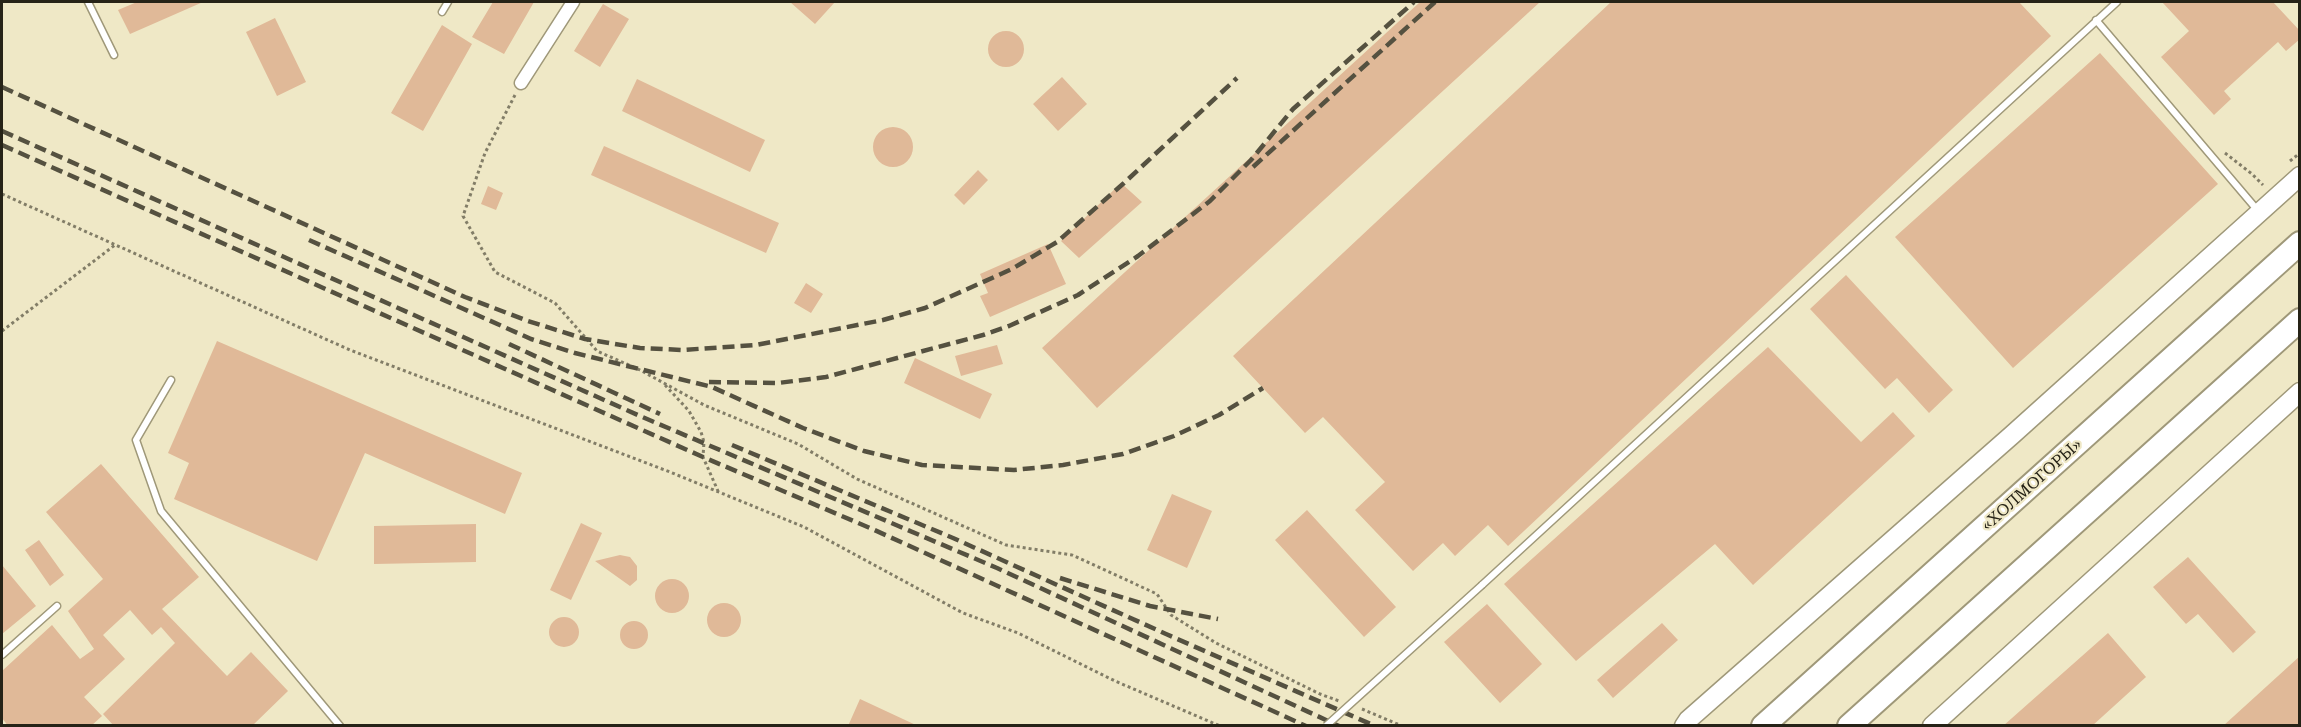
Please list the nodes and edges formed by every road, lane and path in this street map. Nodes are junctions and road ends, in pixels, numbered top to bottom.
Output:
1 (88, 2) edge
2 (448, 2) edge
3 (573, 2) edge
4 (2117, 2) edge
5 (441, 12) dead end
6 (2096, 20) junction
7 (114, 55) dead end
8 (521, 83) joint
9 (2222, 151) dead end
10 (2300, 176) edge
11 (2263, 185) dead end
12 (2, 194) edge
13 (2259, 212) junction
14 (2300, 243) edge
15 (115, 245) junction
16 (2300, 320) edge
17 (2, 331) edge
18 (171, 380) dead end
19 (661, 381) junction
20 (2300, 392) edge
21 (719, 493) junction
22 (57, 606) dead end
23 (2, 655) edge
24 (1348, 704) dead end
25 (1358, 708) dead end
26 (1765, 724) edge
27 (340, 726) edge
28 (1220, 726) edge
29 (1326, 726) edge
30 (1402, 726) edge
31 (1684, 726) edge
32 (1850, 726) edge
33 (1932, 726) edge

1 - 7 lane
2 - 5 lane
3 - 8 street
4 - 6 lane
6 - 13 lane
6 - 29 lane, bridge
8 - 19 path
9 - 11 path
10 - 13 street
12 - 15 path
13 - 31 street
14 - 26 highway, «ХОЛМОГОРЫ»
15 - 17 path
15 - 21 path
16 - 32 highway
18 - 27 lane
19 - 21 path
19 - 24 path
20 - 33 street
21 - 28 path
22 - 23 lane
25 - 30 path

